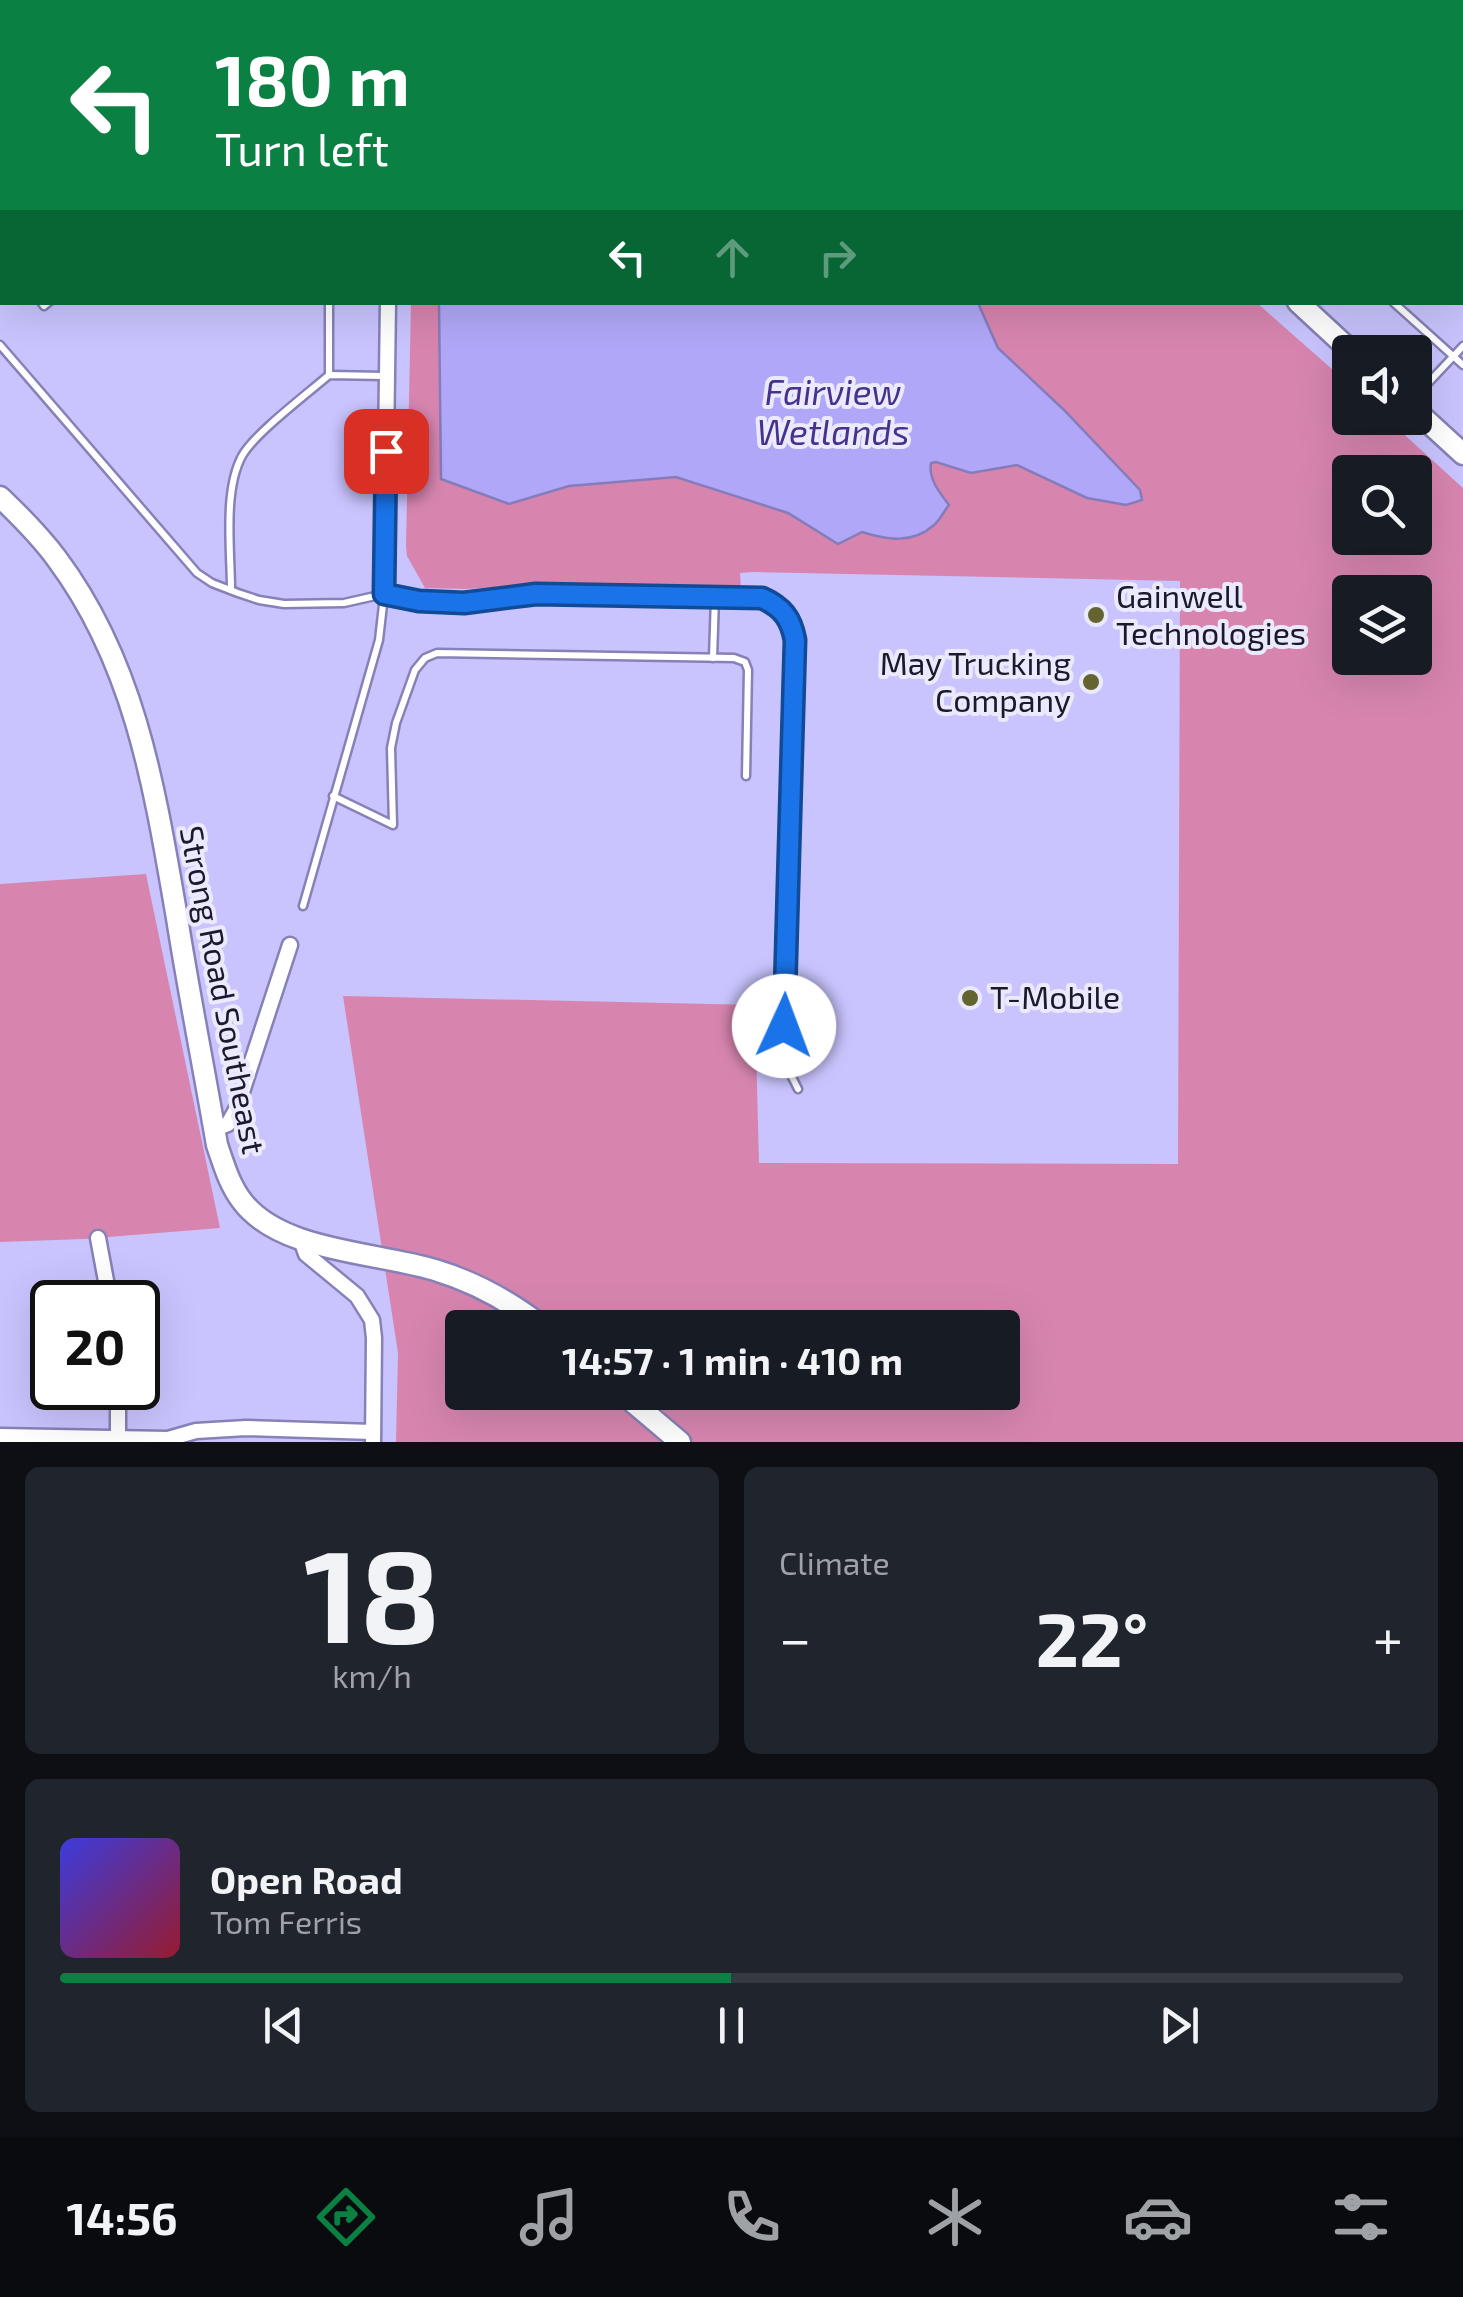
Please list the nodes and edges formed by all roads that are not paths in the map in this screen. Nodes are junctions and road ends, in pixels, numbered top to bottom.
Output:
1 (329, 305) edge
2 (388, 305) edge
3 (1301, 305) edge
4 (1396, 305) edge
5 (1334, 335) edge
6 (0, 345) edge
7 (1463, 346) edge
8 (1453, 357) junction
9 (1463, 365) edge
10 (329, 375) junction
11 (387, 376) junction
12 (1432, 379) edge
13 (1432, 426) edge
14 (1463, 454) edge
15 (0, 496) edge
16 (231, 590) junction
17 (384, 594) junction
18 (715, 597) junction
19 (714, 658) junction
20 (746, 776) dead end
21 (333, 796) junction
22 (302, 906) dead end
23 (290, 945) dead end
24 (798, 1089) dead end
25 (215, 1129) junction
26 (98, 1238) dead end
27 (302, 1240) junction
28 (106, 1280) edge
29 (519, 1310) edge
30 (118, 1410) edge
31 (642, 1410) edge
32 (0, 1436) edge
33 (373, 1437) edge
34 (118, 1438) junction
35 (680, 1442) edge

1 - 10 lane
2 - 11 street
3 - 5 street
4 - 8 lane
6 - 16 lane
7 - 8 lane
8 - 9 lane
8 - 12 lane
10 - 11 lane
10 - 16 lane
11 - 17 street
13 - 14 street
15 - 25 street, Strong Road Southeast
16 - 17 lane
17 - 18 lane
17 - 21 lane
18 - 19 lane
18 - 24 lane
19 - 20 lane
19 - 21 lane
21 - 22 lane
23 - 25 street
25 - 27 street, Strong Road Southeast
26 - 28 street
27 - 29 street, Strong Road Southeast
27 - 33 street
30 - 34 street
31 - 35 street
32 - 34 street
33 - 34 street

